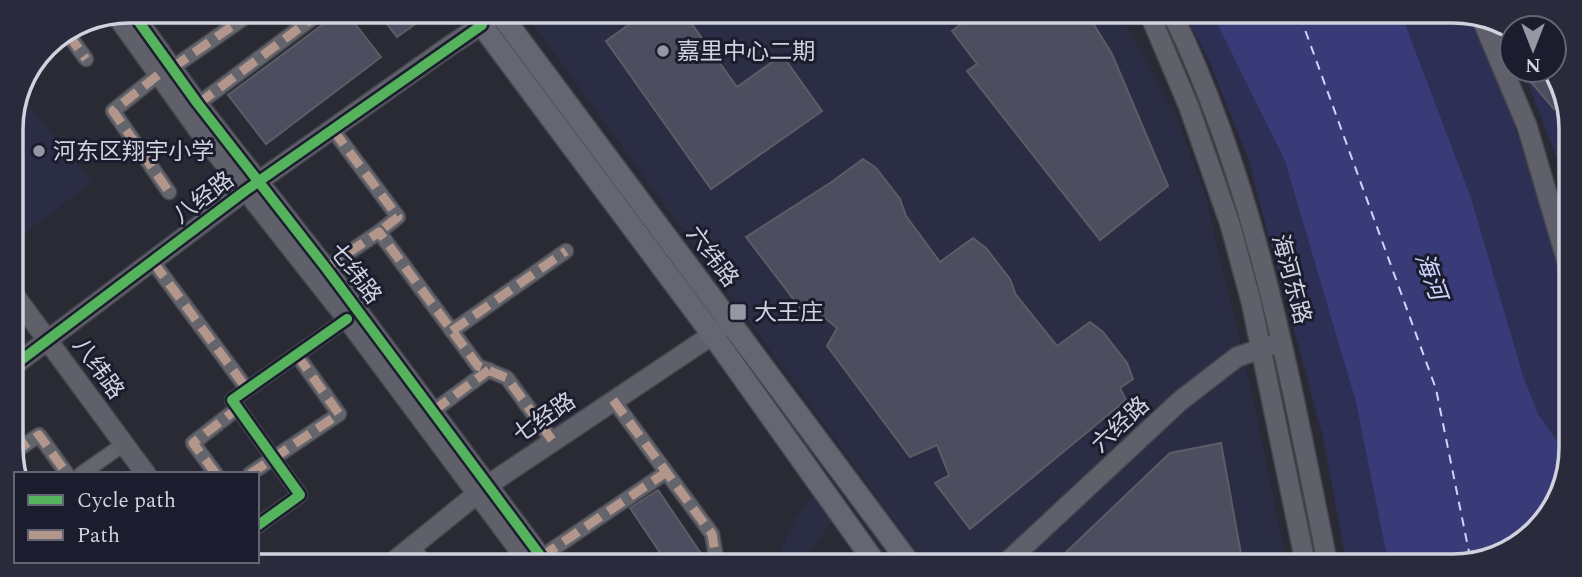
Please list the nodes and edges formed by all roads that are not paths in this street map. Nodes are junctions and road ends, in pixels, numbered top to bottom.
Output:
1 (138, 23) edge
2 (236, 23) edge
3 (306, 23) edge
4 (478, 23) edge
5 (497, 23) edge
6 (1153, 23) edge
7 (1176, 23) edge
8 (123, 24) edge
9 (1486, 28) edge
10 (72, 40) edge
11 (86, 59) dead end
12 (165, 71) junction
13 (198, 104) junction
14 (333, 130) junction
15 (252, 187) junction
16 (169, 192) dead end
17 (379, 232) junction
18 (1559, 234) edge
19 (566, 251) dead end
20 (153, 262) junction
21 (326, 268) junction
22 (23, 310) edge
23 (347, 320) junction
24 (721, 328) junction
25 (452, 331) junction
26 (48, 340) junction
27 (1283, 342) junction
28 (1260, 348) junction
29 (297, 355) junction
30 (23, 359) edge
31 (489, 370) junction
32 (247, 389) junction
33 (613, 400) junction
34 (238, 408) junction
35 (433, 411) junction
36 (552, 440) junction
37 (124, 444) junction
38 (23, 446) edge
39 (273, 458) junction
40 (66, 472) edge
41 (84, 472) edge
42 (145, 472) edge
43 (215, 472) edge
44 (253, 472) edge
45 (665, 472) junction
46 (482, 490) junction
47 (259, 525) edge
48 (418, 554) edge
49 (533, 554) edge
50 (547, 554) edge
51 (715, 554) edge
52 (869, 554) edge
53 (902, 554) edge
54 (1016, 554) edge
55 (1303, 554) edge
56 (1326, 554) edge

1 - 12 street, 七纬路
2 - 12 street
3 - 13 street
4 - 14 street, 八经路
5 - 24 main road, 六纬路
6 - 28 street, 海河东路
7 - 27 street, 海河东路
8 - 12 street, 七纬路
9 - 18 street
10 - 11 street
12 - 13 street, 七纬路
12 - 15 street, 七纬路
12 - 16 street
13 - 15 street, 七纬路
14 - 15 street, 八经路
14 - 17 street
15 - 20 street, 八经路
15 - 21 street, 七纬路
15 - 23 street, 七纬路
17 - 21 street
17 - 25 street
19 - 25 street
20 - 26 street, 八经路
20 - 32 street
21 - 35 street, 七纬路
22 - 26 street, 八纬路
23 - 29 street
23 - 46 street, 七纬路
24 - 33 street, 七经路
24 - 52 main road, 六纬路
24 - 53 main road, 六纬路
25 - 31 street
26 - 30 street, 八经路
26 - 37 street, 八纬路
27 - 28 street, 六经路
27 - 56 street, 海河东路
28 - 54 street, 六经路
28 - 55 street, 海河东路
29 - 32 street
29 - 39 street
31 - 35 street
31 - 36 street
32 - 34 street
33 - 36 street, 七经路
33 - 45 street
34 - 39 street
34 - 43 street
35 - 46 street, 七纬路
36 - 46 street, 七经路
37 - 41 street
37 - 42 street, 八纬路
38 - 40 street
39 - 44 street
39 - 47 street
45 - 50 street
45 - 51 street
46 - 48 street, 七经路
46 - 49 street, 七纬路

